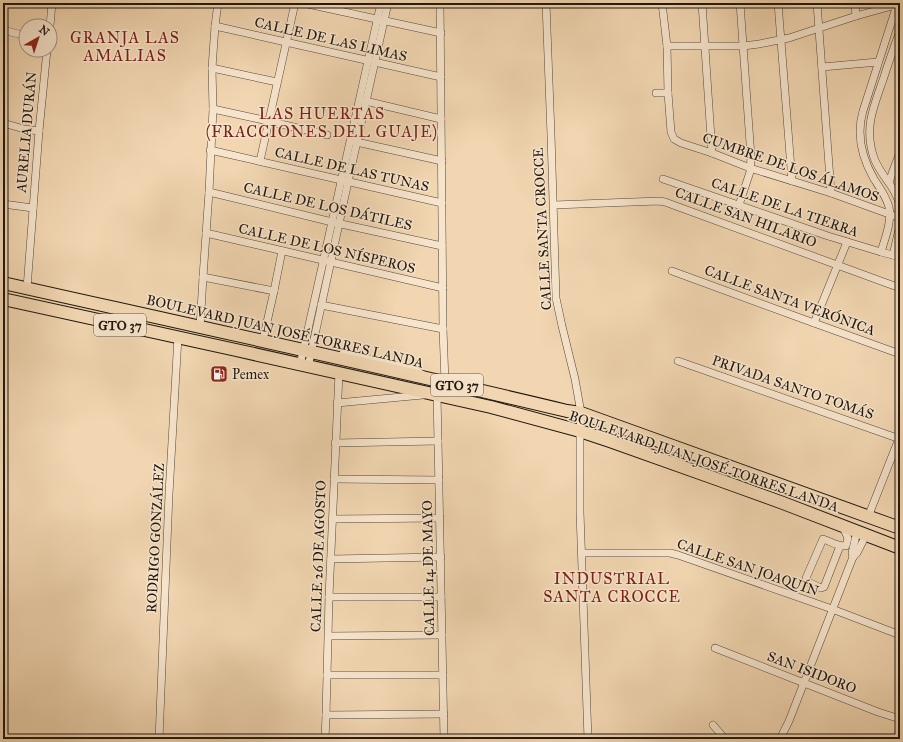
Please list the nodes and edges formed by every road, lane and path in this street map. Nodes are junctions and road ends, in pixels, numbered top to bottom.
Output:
1 (52, 3) edge
2 (218, 3) edge
3 (295, 3) edge
4 (303, 3) edge
5 (381, 3) edge
6 (388, 3) edge
7 (440, 3) edge
8 (546, 3) edge
9 (662, 3) edge
10 (702, 3) edge
11 (740, 3) edge
12 (778, 3) edge
13 (817, 3) edge
14 (855, 3) edge
15 (898, 5) edge
16 (856, 16) junction
17 (51, 18) edge
18 (381, 20) junction
19 (215, 26) junction
20 (819, 28) junction
21 (3, 30) edge
22 (900, 31) edge
23 (441, 33) junction
24 (18, 34) edge
25 (781, 40) junction
26 (287, 42) junction
27 (705, 45) junction
28 (667, 46) junction
29 (743, 46) junction
30 (46, 58) edge
31 (371, 61) junction
32 (878, 62) junction
33 (822, 67) junction
34 (212, 68) junction
35 (441, 77) junction
36 (277, 82) junction
37 (656, 93) dead end
38 (668, 93) junction
39 (362, 100) junction
40 (213, 109) junction
41 (441, 119) junction
42 (268, 121) junction
43 (3, 123) edge
44 (39, 131) junction
45 (327, 135) dead end
46 (353, 141) junction
47 (210, 150) junction
48 (900, 152) edge
49 (712, 153) junction
50 (260, 161) junction
51 (442, 161) junction
52 (750, 168) junction
53 (663, 179) dead end
54 (344, 181) junction
55 (792, 181) junction
56 (889, 182) junction
57 (209, 192) junction
58 (831, 193) junction
59 (898, 196) edge
60 (442, 203) junction
61 (3, 204) edge
62 (554, 205) junction
63 (739, 205) junction
64 (900, 207) edge
65 (33, 208) junction
66 (889, 214) junction
67 (900, 218) edge
68 (335, 222) junction
69 (900, 225) edge
70 (206, 234) junction
71 (847, 242) junction
72 (442, 246) junction
73 (282, 251) junction
74 (881, 252) junction
75 (897, 256) edge
76 (327, 261) junction
77 (838, 264) junction
78 (672, 271) dead end
79 (203, 277) junction
80 (3, 283) edge
81 (27, 288) junction
82 (443, 288) junction
83 (900, 288) edge
84 (274, 291) junction
85 (3, 299) edge
86 (321, 305) junction
87 (814, 323) junction
88 (200, 327) junction
89 (443, 329) junction
90 (178, 338) junction
91 (263, 340) junction
92 (308, 348) junction
93 (900, 354) edge
94 (678, 361) dead end
95 (304, 366) junction
96 (339, 374) junction
97 (445, 382) junction
98 (435, 395) junction
99 (337, 403) junction
100 (581, 414) junction
101 (580, 431) junction
102 (900, 438) edge
103 (438, 441) junction
104 (335, 443) junction
105 (334, 479) junction
106 (439, 480) junction
107 (868, 517) junction
108 (440, 518) junction
109 (333, 519) junction
110 (842, 525) junction
111 (900, 528) edge
112 (862, 533) junction
113 (840, 546) junction
114 (900, 548) edge
115 (582, 553) junction
116 (441, 557) junction
117 (331, 558) junction
118 (329, 597) junction
119 (441, 597) junction
120 (832, 609) junction
121 (442, 635) junction
122 (900, 635) edge
123 (329, 636) junction
124 (715, 648) dead end
125 (327, 675) junction
126 (443, 675) junction
127 (804, 683) junction
128 (444, 714) junction
129 (326, 715) junction
130 (900, 719) edge
131 (713, 725) dead end
132 (159, 739) edge
133 (325, 739) edge
134 (444, 739) edge
135 (588, 739) edge
136 (725, 739) edge
137 (780, 739) edge

1 - 17 street
2 - 19 street
3 - 26 street
4 - 18 street
5 - 18 street
6 - 18 street
7 - 23 street
8 - 62 street, CALLE SANTA CROCCE
9 - 28 street
10 - 27 street
11 - 29 street
12 - 25 street
13 - 20 street
14 - 16 street
15 - 16 street
15 - 32 street
16 - 20 street
18 - 23 street
18 - 31 street
19 - 26 street, CALLE DE LAS LIMAS
19 - 34 street
20 - 25 street
20 - 33 street
21 - 24 street
22 - 56 street
23 - 35 street
25 - 29 street
25 - 55 street
26 - 31 street, CALLE DE LAS LIMAS
26 - 36 street
27 - 28 street
27 - 29 street
27 - 49 street
28 - 38 street
29 - 52 street
30 - 44 street, AURELIA DURÁN
31 - 35 street, CALLE DE LAS LIMAS
31 - 39 street
32 - 33 street
32 - 66 street
33 - 58 street
34 - 36 street
34 - 40 street
35 - 41 street
36 - 42 street
37 - 38 street
38 - 49 street, CUMBRE DE LOS ÁLAMOS
39 - 41 street
39 - 46 street
40 - 42 street
40 - 47 street
41 - 51 street
42 - 45 street
42 - 50 street
43 - 44 street
44 - 65 street, AURELIA DURÁN
46 - 51 street
46 - 54 street
47 - 50 street, CALLE DE LAS TUNAS
47 - 57 street
48 - 56 street
49 - 52 street, CUMBRE DE LOS ÁLAMOS
50 - 54 street, CALLE DE LAS TUNAS
51 - 60 street
52 - 55 street, CUMBRE DE LOS ÁLAMOS
52 - 63 street
53 - 63 street, CALLE DE LA TIERRA
54 - 60 street, CALLE DE LAS TUNAS
54 - 68 street
55 - 58 street, CUMBRE DE LOS ÁLAMOS
56 - 59 street
57 - 68 street, CALLE DE LOS DÁTILES
57 - 70 street
58 - 66 street, CUMBRE DE LOS ÁLAMOS
59 - 64 street
60 - 72 street
61 - 65 street
62 - 77 street, CALLE SAN HILARIO
62 - 100 street, CALLE SANTA CROCCE
63 - 71 street, CALLE DE LA TIERRA
65 - 81 street, AURELIA DURÁN
66 - 67 street, CUMBRE DE LOS ÁLAMOS
66 - 74 street
68 - 72 street, CALLE DE LOS DÁTILES
68 - 76 street
69 - 75 street
70 - 73 street, CALLE DE LOS NÍSPEROS
70 - 79 street
71 - 74 street, CALLE DE LA TIERRA
71 - 77 street
72 - 82 street
73 - 76 street, CALLE DE LOS NÍSPEROS
73 - 84 street
74 - 75 street, CALLE DE LA TIERRA
76 - 82 street, CALLE DE LOS NÍSPEROS
76 - 86 street
76 - 92 street
77 - 83 street, CALLE SAN HILARIO
77 - 87 street
78 - 87 street, CALLE SANTA VERÓNICA
79 - 84 street
79 - 88 street
80 - 81 main road, BOULEVARD JUAN JOSÉ TORRES LANDA / GTO 37
81 - 88 main road, BOULEVARD JUAN JOSÉ TORRES LANDA / GTO 37
82 - 89 street
84 - 91 street
85 - 90 main road, BOULEVARD JUAN JOSÉ TORRES LANDA / GTO 37
86 - 89 street
86 - 92 street
87 - 93 street, CALLE SANTA VERÓNICA
88 - 91 main road, BOULEVARD JUAN JOSÉ TORRES LANDA / GTO 37
89 - 97 street
90 - 95 main road, BOULEVARD JUAN JOSÉ TORRES LANDA / GTO 37
90 - 132 street, RODRIGO GONZÁLEZ
91 - 92 main road, BOULEVARD JUAN JOSÉ TORRES LANDA / GTO 37
92 - 95 street
92 - 97 main road, BOULEVARD JUAN JOSÉ TORRES LANDA / GTO 37
94 - 102 street, PRIVADA SANTO TOMÁS
95 - 96 main road, BOULEVARD JUAN JOSÉ TORRES LANDA / GTO 37
96 - 98 main road, BOULEVARD JUAN JOSÉ TORRES LANDA / GTO 37
96 - 99 street, CALLE 26 DE AGOSTO
97 - 100 main road, BOULEVARD JUAN JOSÉ TORRES LANDA / GTO 37
98 - 99 street
98 - 101 main road, BOULEVARD JUAN JOSÉ TORRES LANDA / GTO 37
98 - 103 street, CALLE 14 DE MAYO
99 - 104 street, CALLE 26 DE AGOSTO
100 - 101 street, CALLE SANTA CROCCE
100 - 107 main road, BOULEVARD JUAN JOSÉ TORRES LANDA / GTO 37
101 - 110 main road, BOULEVARD JUAN JOSÉ TORRES LANDA / GTO 37
101 - 115 street, CALLE SANTA CROCCE
102 - 107 street
103 - 104 street
103 - 106 street, CALLE 14 DE MAYO
104 - 105 street, CALLE 26 DE AGOSTO
105 - 106 street
105 - 109 street, CALLE 26 DE AGOSTO
106 - 108 street, CALLE 14 DE MAYO
107 - 111 main road, BOULEVARD JUAN JOSÉ TORRES LANDA / GTO 37
108 - 109 street
108 - 116 street, CALLE 14 DE MAYO
109 - 117 street, CALLE 26 DE AGOSTO
110 - 112 main road, BOULEVARD JUAN JOSÉ TORRES LANDA / GTO 37
110 - 113 street
112 - 114 main road, BOULEVARD JUAN JOSÉ TORRES LANDA / GTO 37
112 - 120 street
113 - 113 street
115 - 120 street, CALLE SAN JOAQUÍN
115 - 135 street, CALLE SANTA CROCCE
116 - 117 street
116 - 119 street, CALLE 14 DE MAYO
117 - 118 street, CALLE 26 DE AGOSTO
118 - 119 street
118 - 123 street, CALLE 26 DE AGOSTO
119 - 121 street, CALLE 14 DE MAYO
120 - 122 street, CALLE SAN JOAQUÍN
120 - 127 street
121 - 123 street
121 - 126 street, CALLE 14 DE MAYO
123 - 125 street, CALLE 26 DE AGOSTO
124 - 127 street, SAN ISIDORO
125 - 126 street
125 - 129 street, CALLE 26 DE AGOSTO
126 - 128 street, CALLE 14 DE MAYO
127 - 130 street, SAN ISIDORO
127 - 137 street
128 - 129 street
128 - 134 street, CALLE 14 DE MAYO
129 - 133 street, CALLE 26 DE AGOSTO
131 - 136 street

